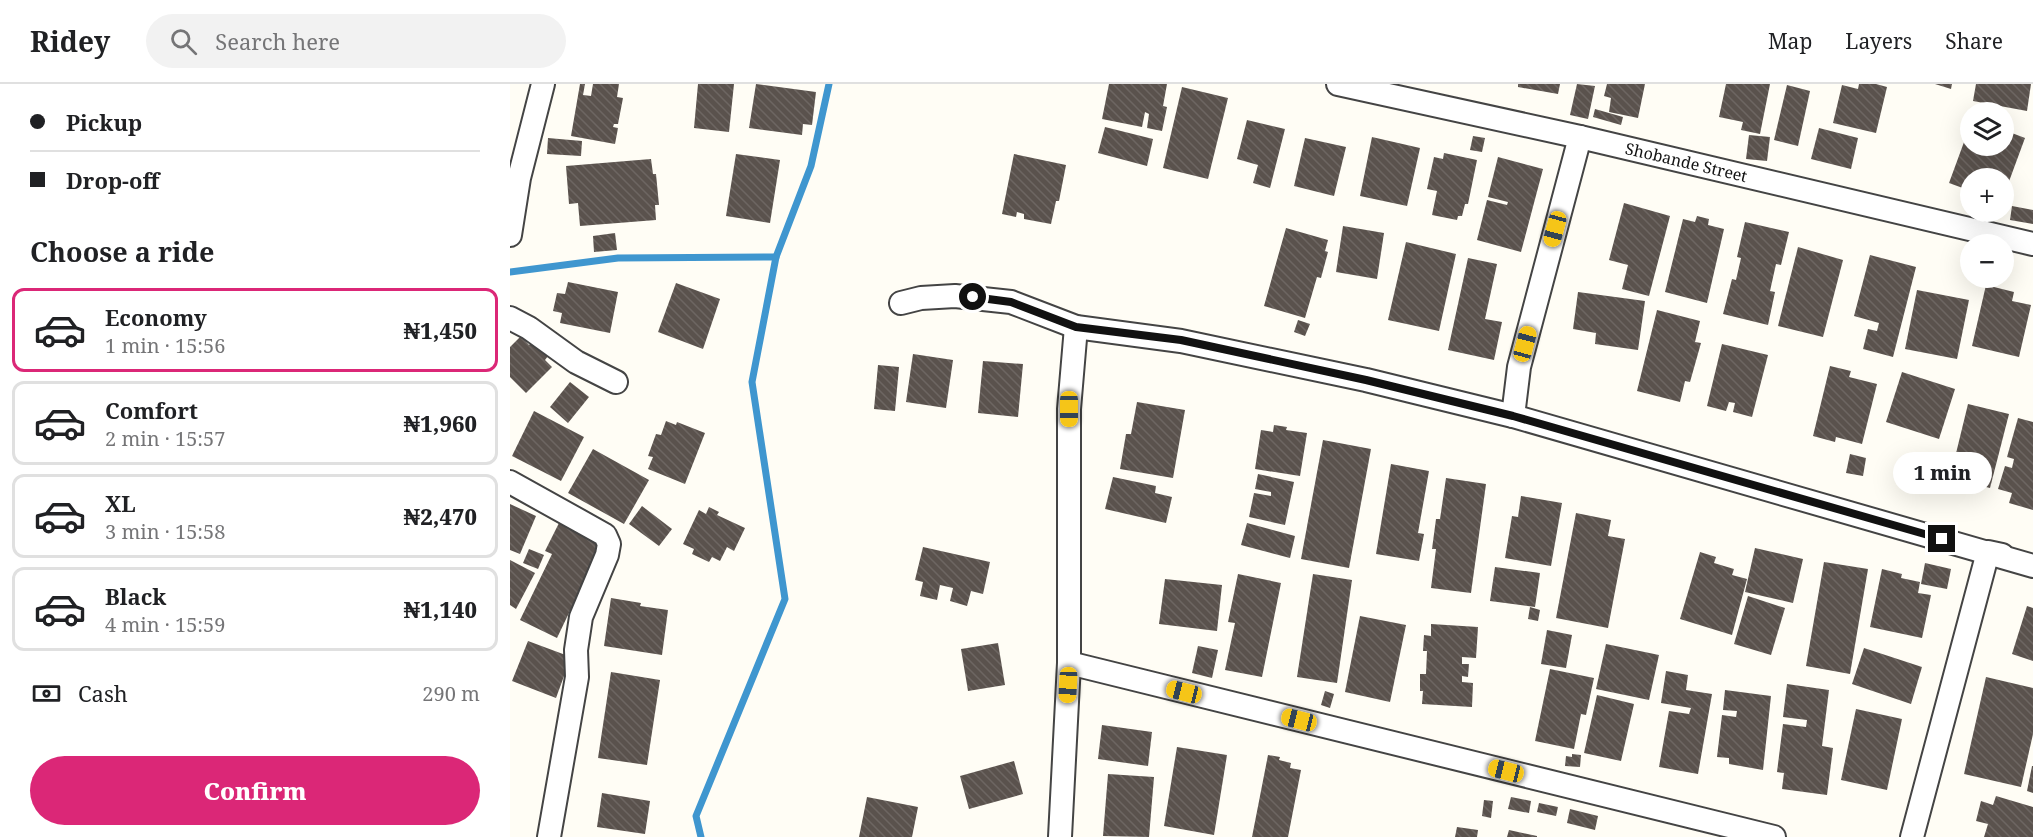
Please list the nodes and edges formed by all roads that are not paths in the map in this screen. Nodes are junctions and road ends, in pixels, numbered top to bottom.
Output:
1 (543, 84) edge
2 (1338, 84) edge
3 (1580, 137) junction
4 (510, 235) edge
5 (2033, 244) edge
6 (901, 303) dead end
7 (512, 316) edge
8 (1076, 327) junction
9 (616, 382) dead end
10 (1513, 416) junction
11 (510, 482) edge
12 (1988, 552) junction
13 (2033, 562) edge
14 (2033, 566) edge
15 (1069, 663) junction
16 (549, 837) edge
17 (1060, 837) edge
18 (1774, 837) edge
19 (1912, 837) edge

1 - 4 street
2 - 3 street, Shobande Street
3 - 5 street, Shobande Street
3 - 10 street
6 - 8 street
7 - 9 street
8 - 10 street
8 - 15 street
10 - 12 street
11 - 16 street
12 - 13 street
12 - 14 street
12 - 19 street
15 - 17 street
15 - 18 street

